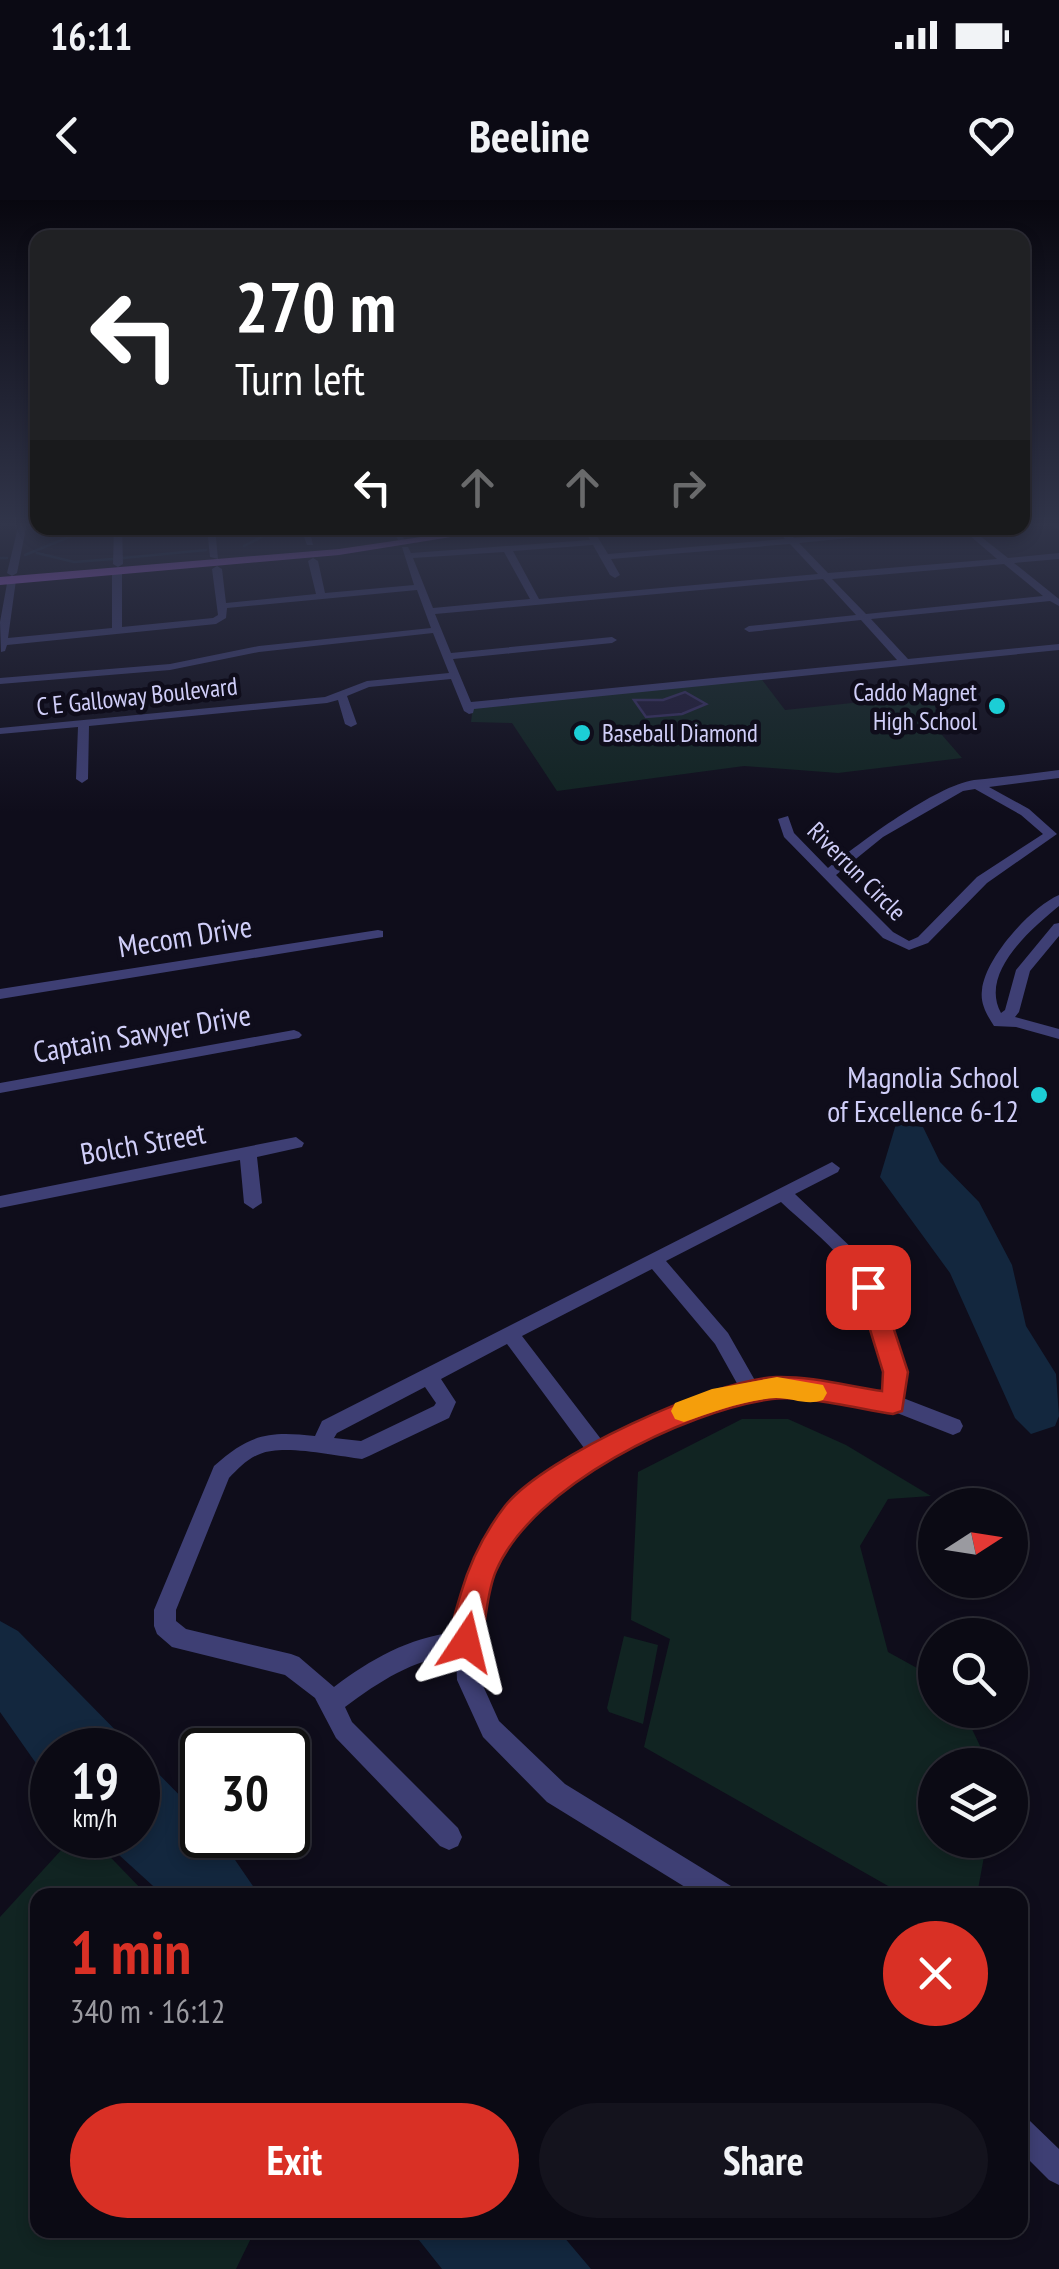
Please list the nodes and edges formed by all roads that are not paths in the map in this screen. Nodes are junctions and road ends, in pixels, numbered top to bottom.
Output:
1 (3, 620) edge
2 (117, 620) edge
3 (220, 620) edge
4 (434, 620) edge
5 (838, 620) edge
6 (864, 620) edge
7 (749, 629) dead end
8 (438, 630) junction
9 (117, 631) junction
10 (612, 640) dead end
11 (1, 647) edge
12 (1059, 647) edge
13 (448, 656) junction
14 (902, 663) junction
15 (455, 675) junction
16 (0, 681) edge
17 (342, 696) junction
18 (84, 724) junction
19 (351, 724) dead end
20 (0, 731) edge
21 (1059, 774) edge
22 (82, 779) dead end
23 (974, 784) junction
24 (784, 819) dead end
25 (828, 874) junction
26 (1059, 899) edge
27 (1059, 928) edge
28 (378, 934) dead end
29 (0, 994) edge
30 (999, 1023) junction
31 (1059, 1034) edge
32 (294, 1035) dead end
33 (0, 1088) edge
34 (296, 1144) dead end
35 (248, 1152) junction
36 (832, 1168) dead end
37 (783, 1193) junction
38 (0, 1202) edge
39 (254, 1203) dead end
40 (654, 1260) junction
41 (510, 1334) junction
42 (428, 1376) junction
43 (751, 1392) junction
44 (893, 1403) junction
45 (952, 1426) dead end
46 (321, 1446) junction
47 (601, 1455) junction
48 (466, 1642) junction
49 (330, 1704) junction
50 (449, 1837) dead end
51 (711, 1888) edge
52 (1028, 2139) edge
53 (1059, 2170) edge

1 - 11 street
2 - 9 street
3 - 9 street
4 - 8 street
5 - 7 street
6 - 14 street
8 - 13 street
8 - 16 street
9 - 11 street
10 - 13 street
12 - 14 street
13 - 15 street
14 - 15 street
15 - 17 street, C E Galloway Boulevard
17 - 18 street, C E Galloway Boulevard
17 - 19 street
18 - 20 street, C E Galloway Boulevard
18 - 22 street
21 - 23 street
23 - 25 street
23 - 25 street, Riverrun Circle
24 - 25 street, Riverrun Circle
26 - 30 street
27 - 30 street
28 - 29 street, Mecom Drive
30 - 31 street
32 - 33 street, Captain Sawyer Drive
34 - 35 street, Bolch Street
35 - 38 street, Bolch Street
35 - 39 street
36 - 37 street
37 - 40 street
37 - 44 street
40 - 41 street
40 - 43 street
41 - 42 street
41 - 47 street
42 - 46 street
42 - 46 street
43 - 44 street
43 - 47 street
44 - 45 street
46 - 49 street
47 - 48 street
48 - 49 street
48 - 51 street
49 - 50 street
52 - 53 street

